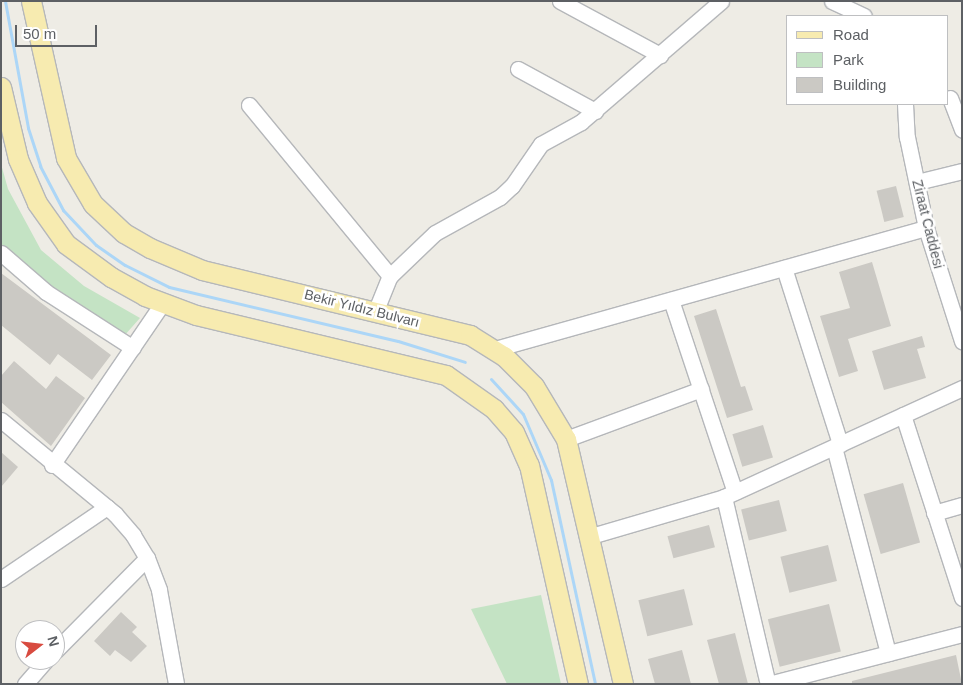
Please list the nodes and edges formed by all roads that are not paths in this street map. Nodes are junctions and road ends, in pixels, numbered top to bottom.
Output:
1 (31, 1) edge
2 (560, 1) edge
3 (832, 1) edge
4 (715, 3) edge
5 (579, 6) edge
6 (862, 15) edge
7 (660, 54) junction
8 (518, 68) dead end
9 (1, 87) edge
10 (950, 98) dead end
11 (249, 105) dead end
12 (905, 105) edge
13 (595, 111) junction
14 (962, 130) edge
15 (962, 171) edge
16 (917, 182) junction
17 (926, 228) junction
18 (1, 253) edge
19 (784, 268) junction
20 (390, 276) junction
21 (671, 300) junction
22 (162, 304) junction
23 (376, 310) junction
24 (962, 341) edge
25 (133, 348) junction
26 (495, 349) junction
27 (962, 388) edge
28 (701, 389) junction
29 (903, 415) junction
30 (1, 420) edge
31 (566, 439) junction
32 (837, 446) junction
33 (52, 465) junction
34 (730, 494) junction
35 (962, 505) edge
36 (107, 508) junction
37 (934, 513) junction
38 (591, 536) junction
39 (147, 558) junction
40 (1, 579) edge
41 (962, 598) edge
42 (962, 634) edge
43 (65, 641) edge
44 (888, 653) junction
45 (37, 670) edge
46 (25, 684) edge
47 (176, 684) edge
48 (578, 684) edge
49 (623, 684) edge
50 (768, 684) edge

1 - 23 main road, Bekir Yıldız Bulvarı
2 - 5 street
3 - 6 street
4 - 7 street
5 - 7 street
7 - 13 street
8 - 13 street
9 - 22 main road
10 - 14 street
11 - 20 street
12 - 16 street, Ziraat Caddesi
13 - 20 street
15 - 16 street
16 - 17 street, Ziraat Caddesi
17 - 19 street
17 - 24 street, Ziraat Caddesi
18 - 25 street
19 - 21 street
19 - 32 street
20 - 23 street
21 - 26 street
21 - 28 street
22 - 25 street
22 - 48 main road
23 - 26 main road, Bekir Yıldız Bulvarı
25 - 33 street
26 - 31 main road, Bekir Yıldız Bulvarı
27 - 29 street
28 - 31 street
28 - 34 street
29 - 32 street
29 - 37 street
30 - 33 street
31 - 38 main road, Bekir Yıldız Bulvarı
32 - 34 street
32 - 44 street
33 - 36 street
34 - 38 street
34 - 50 street
35 - 37 street
36 - 39 street
36 - 40 street
37 - 41 street
38 - 49 main road, Bekir Yıldız Bulvarı
39 - 43 street
39 - 47 street
42 - 44 street
44 - 50 street
45 - 46 street

